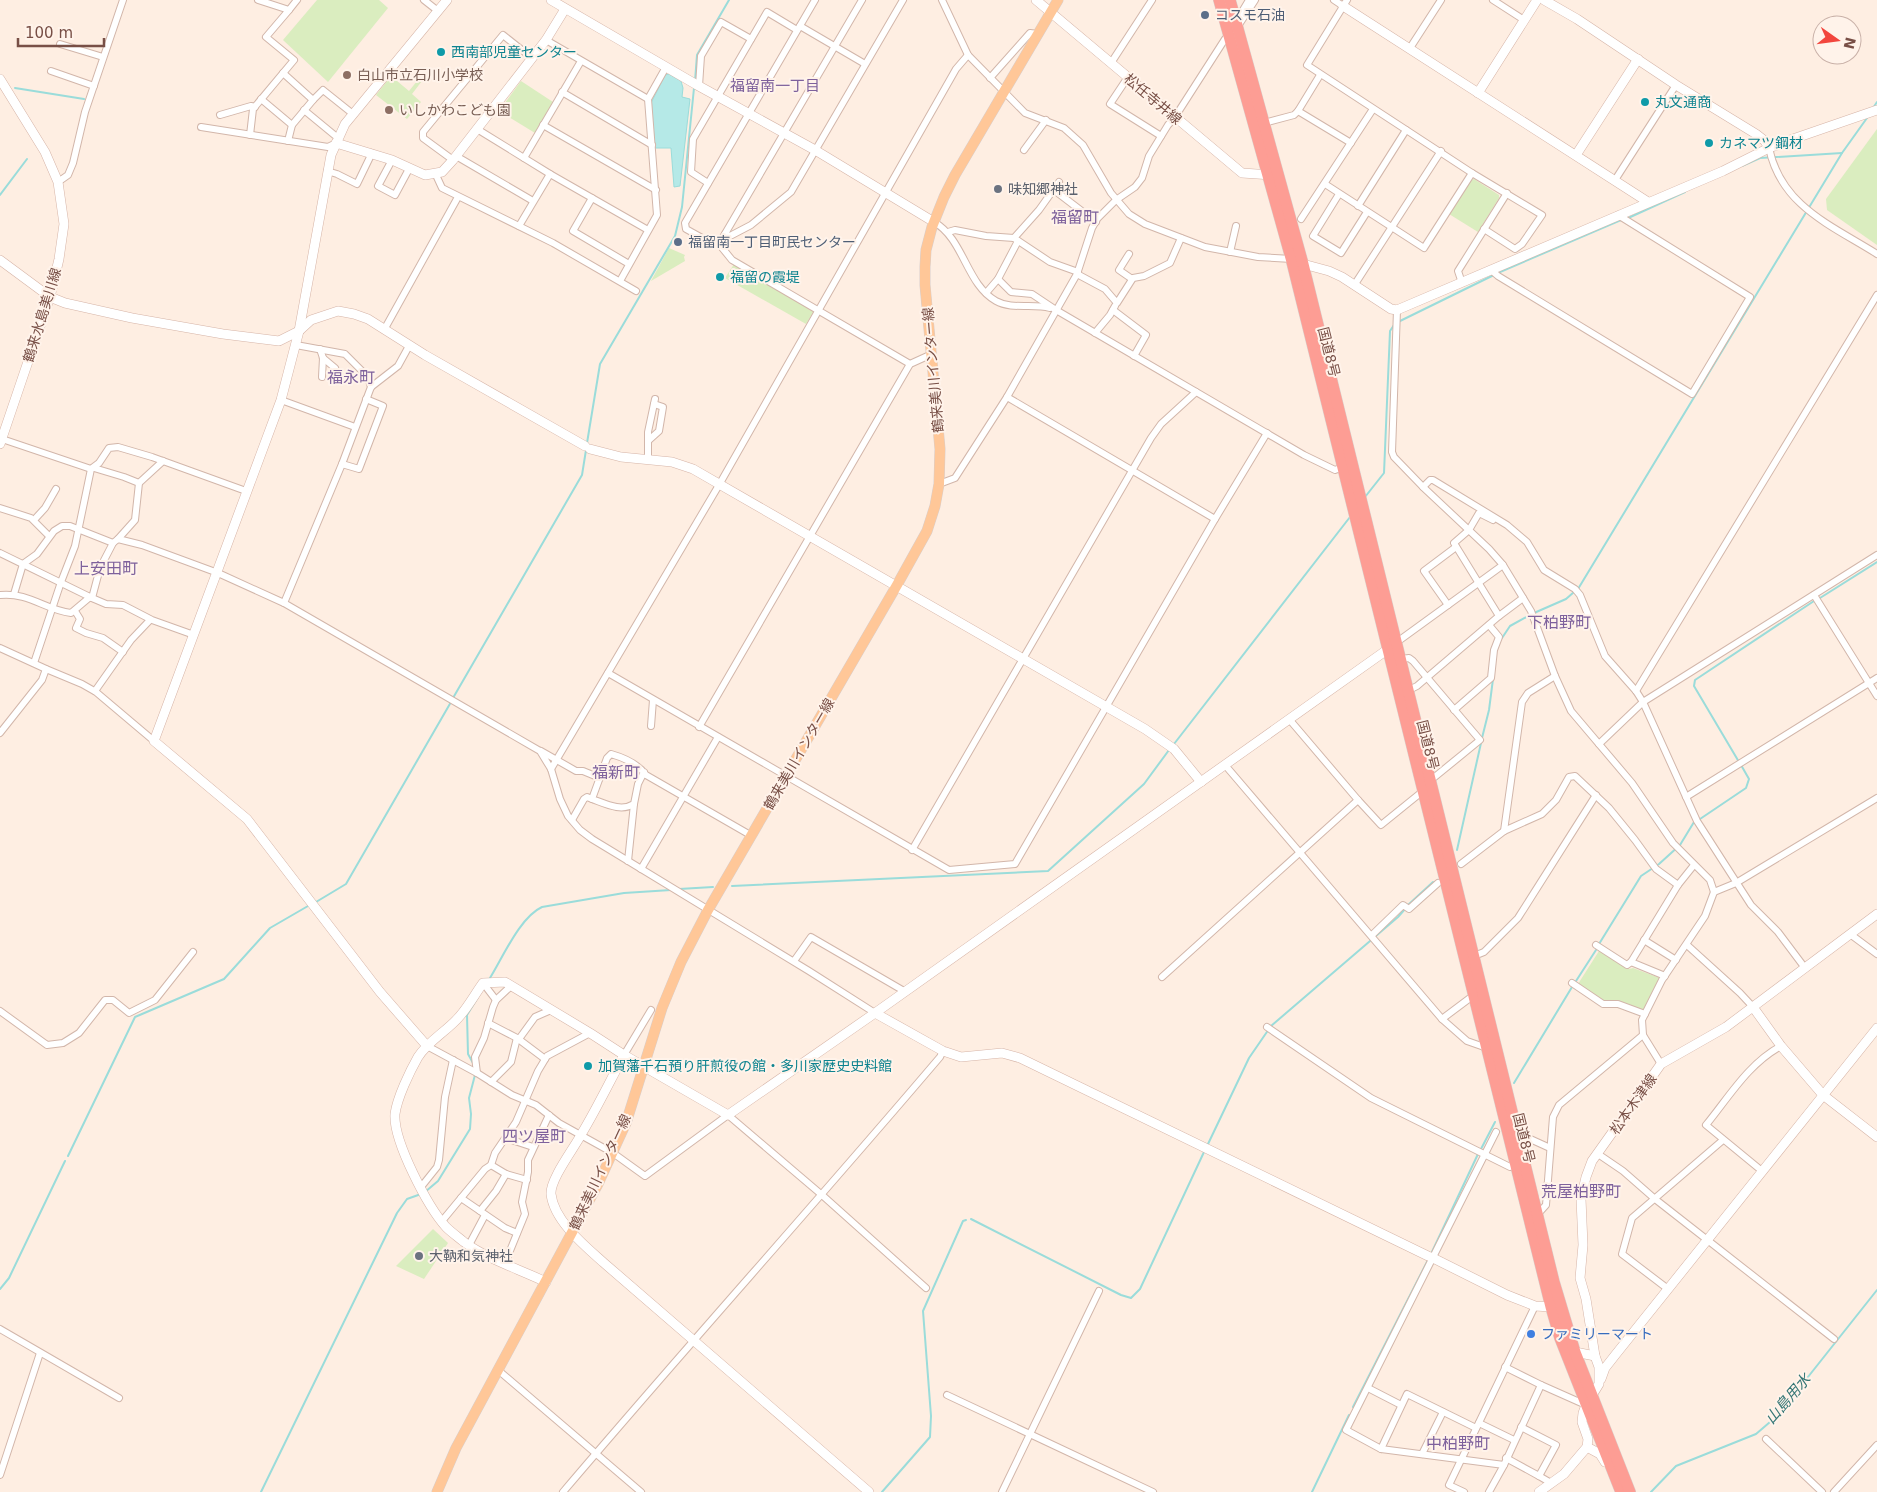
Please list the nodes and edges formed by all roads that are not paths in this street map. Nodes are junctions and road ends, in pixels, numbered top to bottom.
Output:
1 (123, 0) edge
2 (258, 0) edge
3 (297, 0) edge
4 (424, 0) edge
5 (447, 0) edge
6 (551, 0) edge
7 (815, 0) edge
8 (862, 0) edge
9 (903, 0) edge
10 (942, 0) edge
11 (1036, 0) edge
12 (1058, 0) edge
13 (1152, 0) edge
14 (1219, 0) edge
15 (1230, 0) edge
16 (1249, 0) edge
17 (1255, 0) edge
18 (1334, 0) edge
19 (1441, 0) edge
20 (1493, 0) edge
21 (1537, 0) edge
22 (1544, 0) edge
23 (277, 3) edge
24 (1345, 3) edge
25 (565, 8) junction
26 (289, 10) junction
27 (438, 11) junction
28 (1051, 13) junction
29 (1524, 20) junction
30 (1239, 21) junction
31 (798, 28) junction
32 (1038, 34) junction
33 (1225, 39) dead end
34 (546, 40) junction
35 (751, 40) junction
36 (60, 44) dead end
37 (834, 47) junction
38 (1410, 48) junction
39 (968, 55) junction
40 (103, 57) junction
41 (532, 58) junction
42 (1638, 59) junction
43 (581, 61) junction
44 (1111, 63) junction
45 (865, 64) junction
46 (666, 67) junction
47 (51, 71) dead end
48 (283, 73) junction
49 (1320, 74) junction
50 (1128, 77) junction
51 (990, 78) junction
52 (0, 79) edge
53 (696, 84) junction
54 (1676, 85) junction
55 (94, 86) junction
56 (562, 92) junction
57 (1004, 93) junction
58 (1478, 93) junction
59 (718, 96) junction
60 (261, 99) junction
61 (648, 99) junction
62 (313, 100) junction
63 (255, 107) junction
64 (1373, 109) junction
65 (304, 110) junction
66 (1877, 110) edge
67 (1298, 111) junction
68 (750, 113) junction
69 (353, 114) junction
70 (220, 115) dead end
71 (1175, 117) junction
72 (1046, 120) junction
73 (1264, 123) junction
74 (292, 125) junction
75 (543, 125) junction
76 (201, 127) dead end
77 (476, 129) junction
78 (1406, 130) junction
79 (784, 134) junction
80 (250, 135) junction
81 (1161, 136) junction
82 (337, 140) junction
83 (288, 141) junction
84 (1351, 143) junction
85 (652, 145) junction
86 (815, 150) junction
87 (1024, 150) dead end
88 (1441, 152) junction
89 (372, 153) junction
90 (1770, 154) junction
91 (1576, 155) junction
92 (455, 158) junction
93 (524, 158) junction
94 (392, 160) junction
95 (409, 169) junction
96 (328, 171) junction
97 (1472, 173) junction
98 (550, 174) junction
99 (436, 175) junction
100 (1273, 175) junction
101 (1615, 180) junction
102 (58, 182) junction
103 (1059, 182) dead end
104 (708, 183) junction
105 (1325, 184) junction
106 (656, 190) junction
107 (1054, 190) junction
108 (1507, 193) junction
109 (886, 194) junction
110 (1339, 194) junction
111 (458, 197) junction
112 (592, 198) junction
113 (1116, 200) junction
114 (533, 201) junction
115 (1648, 202) junction
116 (1358, 206) junction
117 (1367, 212) junction
118 (1623, 218) junction
119 (1301, 219) dead end
120 (934, 222) junction
121 (1096, 222) junction
122 (519, 226) junction
123 (1236, 226) dead end
124 (1392, 227) junction
125 (1484, 229) junction
126 (648, 230) junction
127 (948, 232) junction
128 (726, 234) junction
129 (1181, 238) junction
130 (1016, 240) junction
131 (719, 244) junction
132 (1230, 252) junction
133 (1130, 254) dead end
134 (1877, 254) edge
135 (1291, 258) junction
136 (0, 260) edge
137 (629, 264) junction
138 (1303, 264) junction
139 (1077, 273) junction
140 (1494, 273) junction
141 (998, 279) junction
142 (1132, 279) junction
143 (620, 281) junction
144 (1462, 283) junction
145 (1355, 284) junction
146 (636, 291) dead end
147 (986, 292) junction
148 (1877, 295) edge
149 (50, 297) junction
150 (1117, 303) junction
151 (818, 310) junction
152 (1056, 310) junction
153 (1113, 310) junction
154 (1397, 314) junction
155 (384, 330) junction
156 (299, 331) junction
157 (1095, 333) junction
158 (296, 345) junction
159 (409, 346) junction
160 (320, 349) junction
161 (932, 354) junction
162 (1134, 356) junction
163 (323, 358) junction
164 (910, 364) junction
165 (335, 368) dead end
166 (322, 377) dead end
167 (371, 387) junction
168 (1196, 392) junction
169 (1007, 398) junction
170 (366, 399) junction
171 (281, 400) junction
172 (355, 426) junction
173 (1267, 433) junction
174 (649, 440) junction
175 (1, 441) edge
176 (648, 459) junction
177 (162, 461) junction
178 (342, 464) junction
179 (92, 468) junction
180 (1343, 468) junction
181 (1132, 470) junction
182 (139, 483) junction
183 (939, 484) junction
184 (719, 485) junction
185 (1423, 487) junction
186 (56, 489) dead end
187 (246, 491) junction
188 (0, 508) edge
189 (1360, 514) junction
190 (1215, 519) junction
191 (34, 520) junction
192 (1469, 530) junction
193 (78, 531) junction
194 (1515, 531) junction
195 (49, 536) junction
196 (810, 536) junction
197 (1532, 540) dead end
198 (115, 541) junction
199 (1456, 547) junction
200 (0, 553) edge
201 (1877, 556) edge
202 (23, 564) junction
203 (1503, 565) junction
204 (218, 573) junction
205 (61, 582) junction
206 (1479, 583) junction
207 (897, 585) junction
208 (14, 594) junction
209 (0, 595) edge
210 (1814, 595) junction
211 (91, 598) junction
212 (1523, 598) junction
213 (284, 602) junction
214 (1448, 605) junction
215 (52, 607) junction
216 (75, 612) junction
217 (1499, 616) junction
218 (150, 620) junction
219 (1488, 625) junction
220 (194, 635) junction
221 (1393, 645) junction
222 (1, 649) edge
223 (123, 652) junction
224 (1401, 659) junction
225 (1023, 660) junction
226 (34, 663) junction
227 (46, 669) junction
228 (608, 673) junction
229 (1555, 676) junction
230 (1426, 678) junction
231 (1877, 678) edge
232 (1869, 683) junction
233 (1409, 690) junction
234 (95, 691) junction
235 (1636, 692) junction
236 (1877, 696) edge
237 (653, 700) junction
238 (1642, 702) junction
239 (1107, 707) junction
240 (1454, 710) junction
241 (1289, 719) junction
242 (651, 726) dead end
243 (699, 727) junction
244 (0, 733) edge
245 (718, 737) junction
246 (154, 741) junction
247 (1599, 744) junction
248 (540, 751) junction
249 (557, 760) junction
250 (1225, 765) junction
251 (551, 769) junction
252 (644, 772) junction
253 (786, 776) junction
254 (600, 778) junction
255 (1431, 780) junction
256 (1201, 782) junction
257 (1424, 791) junction
258 (1596, 795) junction
259 (682, 796) junction
260 (1686, 797) junction
261 (1877, 798) edge
262 (592, 799) junction
263 (1358, 800) junction
264 (634, 804) junction
265 (572, 820) junction
266 (1504, 831) junction
267 (752, 836) junction
268 (912, 850) junction
269 (1299, 852) junction
270 (628, 861) junction
271 (1461, 864) dead end
272 (1694, 865) junction
273 (641, 869) junction
274 (1736, 882) junction
275 (1438, 884) dead end
276 (1678, 886) junction
277 (1714, 892) junction
278 (708, 910) junction
279 (1877, 914) edge
280 (1850, 934) junction
281 (1373, 937) junction
282 (1644, 940) junction
283 (1596, 945) dead end
284 (1687, 945) junction
285 (193, 952) dead end
286 (1877, 954) edge
287 (1474, 956) junction
288 (1676, 960) junction
289 (794, 961) junction
290 (1631, 962) junction
291 (1805, 968) junction
292 (1665, 976) junction
293 (1162, 977) dead end
294 (482, 983) junction
295 (1572, 984) dead end
296 (511, 986) junction
297 (904, 991) junction
298 (1474, 995) junction
299 (496, 1000) junction
300 (1753, 1007) junction
301 (551, 1010) junction
302 (651, 1010) dead end
303 (0, 1011) edge
304 (875, 1013) junction
305 (1645, 1014) junction
306 (1442, 1019) junction
307 (488, 1023) junction
308 (1877, 1028) edge
309 (1270, 1029) dead end
310 (590, 1033) junction
311 (1643, 1035) junction
312 (518, 1039) junction
313 (427, 1046) junction
314 (1781, 1046) junction
315 (1487, 1048) junction
316 (942, 1051) junction
317 (624, 1055) junction
318 (545, 1059) junction
319 (452, 1060) junction
320 (1661, 1064) junction
321 (644, 1067) junction
322 (477, 1073) junction
323 (491, 1082) junction
324 (1823, 1095) junction
325 (526, 1102) junction
326 (549, 1115) junction
327 (728, 1116) junction
328 (1496, 1132) dead end
329 (582, 1135) junction
330 (1877, 1137) edge
331 (506, 1138) junction
332 (1528, 1138) dead end
333 (1723, 1140) junction
334 (533, 1147) junction
335 (1550, 1148) junction
336 (613, 1153) junction
337 (1485, 1154) junction
338 (1598, 1154) junction
339 (491, 1165) junction
340 (1516, 1165) junction
341 (1762, 1171) junction
342 (506, 1174) junction
343 (527, 1180) junction
344 (423, 1192) junction
345 (822, 1195) junction
346 (461, 1198) junction
347 (1655, 1199) junction
348 (482, 1213) junction
349 (1537, 1215) junction
350 (442, 1221) junction
351 (517, 1233) junction
352 (572, 1233) junction
353 (1708, 1239) junction
354 (469, 1245) junction
355 (1431, 1257) junction
356 (505, 1263) junction
357 (546, 1282) junction
358 (926, 1288) dead end
359 (1668, 1289) junction
360 (1099, 1291) dead end
361 (1535, 1306) junction
362 (1551, 1308) junction
363 (0, 1329) edge
364 (1834, 1339) dead end
365 (693, 1340) junction
366 (1575, 1352) junction
367 (40, 1353) junction
368 (1595, 1356) junction
369 (1505, 1367) junction
370 (498, 1370) junction
371 (1600, 1384) junction
372 (1541, 1385) junction
373 (1368, 1388) junction
374 (947, 1394) dead end
375 (119, 1398) dead end
376 (1589, 1401) junction
377 (1401, 1405) junction
378 (1443, 1412) junction
379 (1478, 1425) junction
380 (1521, 1427) junction
381 (1030, 1433) junction
382 (1766, 1439) dead end
383 (1514, 1440) junction
384 (1877, 1445) edge
385 (1587, 1447) junction
386 (1381, 1449) junction
387 (596, 1453) junction
388 (1422, 1454) junction
389 (1460, 1460) junction
390 (1505, 1461) junction
391 (0, 1475) edge
392 (1539, 1476) junction
393 (1551, 1483) junction
394 (437, 1492) edge
395 (563, 1492) edge
396 (641, 1492) edge
397 (869, 1492) edge
398 (1002, 1492) edge
399 (1153, 1492) edge
400 (1464, 1492) edge
401 (1489, 1492) edge
402 (1539, 1492) edge
403 (1619, 1492) edge
404 (1630, 1492) edge
405 (1822, 1492) edge
406 (1834, 1492) edge

1 - 40 street
2 - 23 street
3 - 26 street
4 - 27 street
5 - 27 street
6 - 25 street
7 - 31 street
8 - 37 street
9 - 45 street
10 - 39 street
11 - 28 street, 松任寺井線
12 - 28 main road, 鶴来美川インター線
13 - 44 street
14 - 100 highway, 国道8号
15 - 30 highway, 国道8号
16 - 30 street
17 - 30 street
18 - 24 street
19 - 38 street
20 - 29 street
21 - 29 street
22 - 42 street
23 - 26 street
24 - 38 street
24 - 49 street
25 - 34 street
25 - 46 street
26 - 48 street
27 - 69 street
28 - 32 main road, 鶴来美川インター線
28 - 44 street, 松任寺井線
29 - 58 street
30 - 73 highway, 国道8号
31 - 35 street
31 - 37 street
31 - 68 street
32 - 51 street
32 - 57 main road, 鶴来美川インター線
33 - 71 street
34 - 41 street
34 - 43 street
35 - 53 street
35 - 59 street
36 - 40 street
37 - 45 street
37 - 79 street
38 - 58 street
39 - 51 street
39 - 109 street
40 - 55 street
41 - 77 street
41 - 92 street
42 - 54 street
42 - 91 street
43 - 56 street
43 - 61 street
44 - 50 street, 松任寺井線
45 - 86 street
46 - 53 street
46 - 61 street
47 - 55 street
48 - 60 street
48 - 62 street
49 - 64 street
49 - 67 street
50 - 71 street, 松任寺井線
50 - 81 street
51 - 57 street
52 - 102 street, 鶴来水島美川線
53 - 59 street
54 - 90 street
54 - 101 street
55 - 102 street
56 - 75 street
56 - 85 street
57 - 72 street
57 - 120 main road, 鶴来美川インター線
58 - 91 street
59 - 68 street
59 - 104 street
60 - 63 street
60 - 74 street
61 - 85 street
62 - 65 street
62 - 69 street
63 - 70 street
63 - 80 street
64 - 78 street
64 - 84 street
65 - 74 street
65 - 82 street
66 - 90 street
67 - 73 street
67 - 84 street
68 - 79 street
68 - 104 street
69 - 82 street
71 - 81 street
71 - 100 street, 松任寺井線
72 - 87 street
72 - 113 street
73 - 100 highway, 国道8号
74 - 83 street
75 - 93 street
75 - 106 street
76 - 80 street
77 - 92 street
77 - 93 street
78 - 88 street
78 - 116 street
79 - 86 street
79 - 128 street
80 - 83 street
81 - 113 street
82 - 83 street
82 - 89 street
82 - 96 street
84 - 105 street
85 - 106 street
86 - 109 street
86 - 128 street
88 - 97 street
88 - 124 street
89 - 94 street
89 - 96 street
90 - 115 street
90 - 134 street
91 - 101 street
92 - 99 street
92 - 114 street
93 - 98 street
94 - 95 street
94 - 95 street
95 - 99 street
96 - 156 street
97 - 108 street
97 - 124 street
98 - 112 street
98 - 114 street
99 - 111 street
100 - 135 highway, 国道8号
100 - 138 highway, 国道8号
101 - 115 street
102 - 149 street, 鶴来水島美川線
103 - 107 street
104 - 131 street
105 - 110 street
105 - 119 street
106 - 126 street
107 - 121 street
107 - 130 street
108 - 125 street
108 - 125 street
109 - 120 street
109 - 151 street
110 - 116 street
110 - 117 street
111 - 122 street
111 - 155 street
112 - 126 street
112 - 137 street
113 - 121 street
113 - 129 street
114 - 122 street
115 - 118 street
116 - 117 street
117 - 124 street
118 - 140 street
118 - 140 street
120 - 127 street
120 - 161 main road, 鶴来美川インター線
121 - 139 street
122 - 143 street
123 - 132 street
124 - 145 street
125 - 144 street
126 - 137 street
127 - 130 street
127 - 147 street
128 - 131 street
129 - 132 street
129 - 142 street
130 - 139 street
130 - 141 street
131 - 151 street
132 - 135 street
133 - 142 street
135 - 138 street
135 - 180 highway, 国道8号
136 - 149 street
137 - 143 street
138 - 145 street
138 - 189 highway, 国道8号
139 - 150 street
139 - 152 street
140 - 144 street
141 - 147 street
141 - 152 street
142 - 150 street
143 - 146 street
144 - 154 street
145 - 154 street
147 - 152 street
148 - 235 street
149 - 156 street
149 - 175 street, 鶴来水島美川線
150 - 153 street
151 - 164 street
151 - 184 street
152 - 157 street
152 - 169 street
153 - 157 street
153 - 162 street
154 - 185 street
155 - 156 street
155 - 159 street
156 - 158 street
157 - 162 street
158 - 160 street
158 - 171 street
159 - 167 street
159 - 176 street
160 - 163 street
160 - 167 street
161 - 164 street
161 - 183 main road, 鶴来美川インター線
162 - 168 street
163 - 165 street
163 - 166 street
164 - 196 street
167 - 170 street
168 - 173 street
168 - 181 street
169 - 181 street
169 - 183 street
170 - 172 street
170 - 178 street
171 - 172 street
171 - 187 street
172 - 178 street
173 - 180 street
173 - 190 street
174 - 174 street
174 - 176 street
175 - 179 street
176 - 184 street
177 - 179 street
177 - 182 street
177 - 187 street
178 - 213 street
179 - 182 street
179 - 193 street
180 - 189 highway, 国道8号
181 - 190 street
181 - 225 street
182 - 198 street
183 - 207 main road, 鶴来美川インター線
184 - 196 street
184 - 228 street
185 - 192 street
185 - 194 street
186 - 191 street
187 - 204 street
188 - 191 street
189 - 221 highway, 国道8号
190 - 239 street
191 - 195 street
192 - 194 street
192 - 199 street
192 - 203 street
193 - 195 street
193 - 198 street
193 - 205 street
194 - 197 street
194 - 235 street
195 - 202 street
196 - 207 street
196 - 243 street
198 - 204 street
198 - 211 street
199 - 206 street
199 - 214 street
200 - 202 street
201 - 210 street
202 - 205 street
202 - 208 street
203 - 206 street
203 - 212 street
204 - 213 street
204 - 220 street
205 - 211 street
205 - 215 street
206 - 214 street
206 - 217 street
207 - 225 street
207 - 253 main road, 鶴来美川インター線
208 - 209 street
208 - 215 street
210 - 232 street
210 - 238 street
211 - 216 street
211 - 218 street
212 - 217 street
212 - 229 street
213 - 248 street
214 - 221 street
215 - 216 street
215 - 226 street
216 - 223 street
217 - 219 street
218 - 220 street
218 - 223 street
219 - 230 street
219 - 240 street
220 - 246 street
221 - 224 highway, 国道8号
221 - 241 street
221 - 257 highway, 国道8号
222 - 226 street
223 - 234 street
224 - 230 street
224 - 233 highway, 国道8号
225 - 239 street
225 - 268 street
226 - 227 street
227 - 234 street
227 - 244 street
228 - 237 street
228 - 249 street
229 - 247 street
229 - 266 street
230 - 233 street
230 - 240 street
231 - 232 street
232 - 236 street
232 - 260 street
233 - 255 highway, 国道8号
234 - 246 street
235 - 238 street
237 - 242 street
237 - 243 street
238 - 247 street
238 - 260 street
239 - 256 street
239 - 268 street
240 - 255 street
241 - 250 street
241 - 263 street
243 - 245 street
245 - 253 street
245 - 259 street
246 - 313 street
247 - 272 street
248 - 249 street
248 - 251 street
249 - 251 street
249 - 254 street
250 - 256 street
250 - 269 street
251 - 265 street
252 - 254 street
252 - 259 street
252 - 264 street
253 - 267 main road, 鶴来美川インター線
253 - 268 street
254 - 262 street
255 - 287 highway, 国道8号
256 - 297 street
257 - 263 street
257 - 298 highway, 国道8号
258 - 266 street
258 - 276 street
258 - 287 street
259 - 267 street
259 - 273 street
260 - 274 street
261 - 274 street
262 - 264 street
262 - 265 street
263 - 269 street
264 - 270 street
265 - 270 street
266 - 271 street
267 - 278 main road, 鶴来美川インター線
269 - 281 street
269 - 293 street
270 - 273 street
272 - 276 street
272 - 277 street
273 - 278 street
274 - 277 street
274 - 291 street
275 - 281 street
276 - 282 street
277 - 284 street
278 - 289 street
278 - 321 main road, 鶴来美川インター線
279 - 280 street, 松本木津線
280 - 286 street
280 - 291 street, 松本木津線
281 - 306 street
282 - 288 street
282 - 290 street
283 - 290 street
284 - 288 street
284 - 300 street
285 - 303 street
287 - 349 highway, 国道8号
288 - 292 street
289 - 297 street
289 - 304 street
290 - 292 street
291 - 300 street, 松本木津線
292 - 305 street
294 - 296 street
294 - 299 street
294 - 313 street
295 - 305 street
296 - 299 street
296 - 301 street
297 - 304 street
298 - 306 street
298 - 315 highway, 国道8号
299 - 307 street
300 - 314 street
300 - 320 street, 松本木津線
301 - 310 street
301 - 312 street
302 - 317 street
304 - 316 street
304 - 327 street
305 - 311 street
306 - 315 street
307 - 312 street
307 - 322 street
308 - 324 street
309 - 337 street
310 - 317 street
310 - 318 street
311 - 320 street
311 - 335 street
312 - 318 street
312 - 323 street
313 - 319 street
313 - 344 street
314 - 324 street
314 - 333 street
315 - 340 highway, 国道8号
316 - 345 street
316 - 355 street
317 - 321 street
317 - 329 street
318 - 325 street
319 - 322 street
319 - 344 street
320 - 338 street, 松本木津線
321 - 327 street
321 - 336 main road, 鶴来美川インター線
322 - 323 street
323 - 325 street
324 - 330 street
324 - 341 street
325 - 326 street
325 - 331 street
326 - 329 street
326 - 334 street
327 - 336 street
327 - 345 street
328 - 337 street
329 - 336 street
329 - 352 street
331 - 334 street
331 - 339 street
332 - 335 street
333 - 341 street
333 - 347 street
334 - 343 street
335 - 349 street
336 - 352 main road, 鶴来美川インター線
337 - 340 street
337 - 355 street
338 - 347 street
338 - 368 street, 松本木津線
339 - 342 street
339 - 346 street
340 - 362 highway, 国道8号
341 - 353 street
342 - 343 street
342 - 348 street
343 - 351 street
344 - 350 street
345 - 358 street
345 - 365 street
346 - 348 street
346 - 350 street
347 - 353 street
347 - 359 street
348 - 351 street
348 - 354 street
349 - 366 highway, 国道8号
350 - 354 street
351 - 356 street
352 - 357 main road, 鶴来美川インター線
352 - 365 street
353 - 359 street
353 - 364 street
354 - 356 street
355 - 361 street
355 - 373 street
356 - 357 street
357 - 370 main road, 鶴来美川インター線
359 - 371 street
360 - 381 street
361 - 362 street
361 - 369 street
362 - 376 highway, 国道8号
363 - 367 street
365 - 387 street
365 - 397 street
366 - 368 street
366 - 376 highway, 国道8号
367 - 375 street
367 - 391 street
368 - 371 street, 松本木津線
369 - 372 street
369 - 379 street
370 - 387 street
370 - 394 main road, 鶴来美川インター線
371 - 376 street
372 - 376 street
372 - 380 street
373 - 377 street
373 - 386 street
374 - 381 street
376 - 385 street
376 - 403 highway, 国道8号
376 - 404 highway, 国道8号
377 - 378 street
377 - 386 street
378 - 379 street
378 - 388 street
379 - 383 street
379 - 389 street
380 - 383 street
380 - 392 street
381 - 398 street
381 - 399 street
382 - 405 street
383 - 390 street
384 - 406 street
385 - 393 street
385 - 403 street
386 - 388 street
387 - 395 street
387 - 396 street
388 - 389 street
389 - 390 street
389 - 400 street
390 - 392 street
390 - 401 street
392 - 393 street
393 - 402 street

